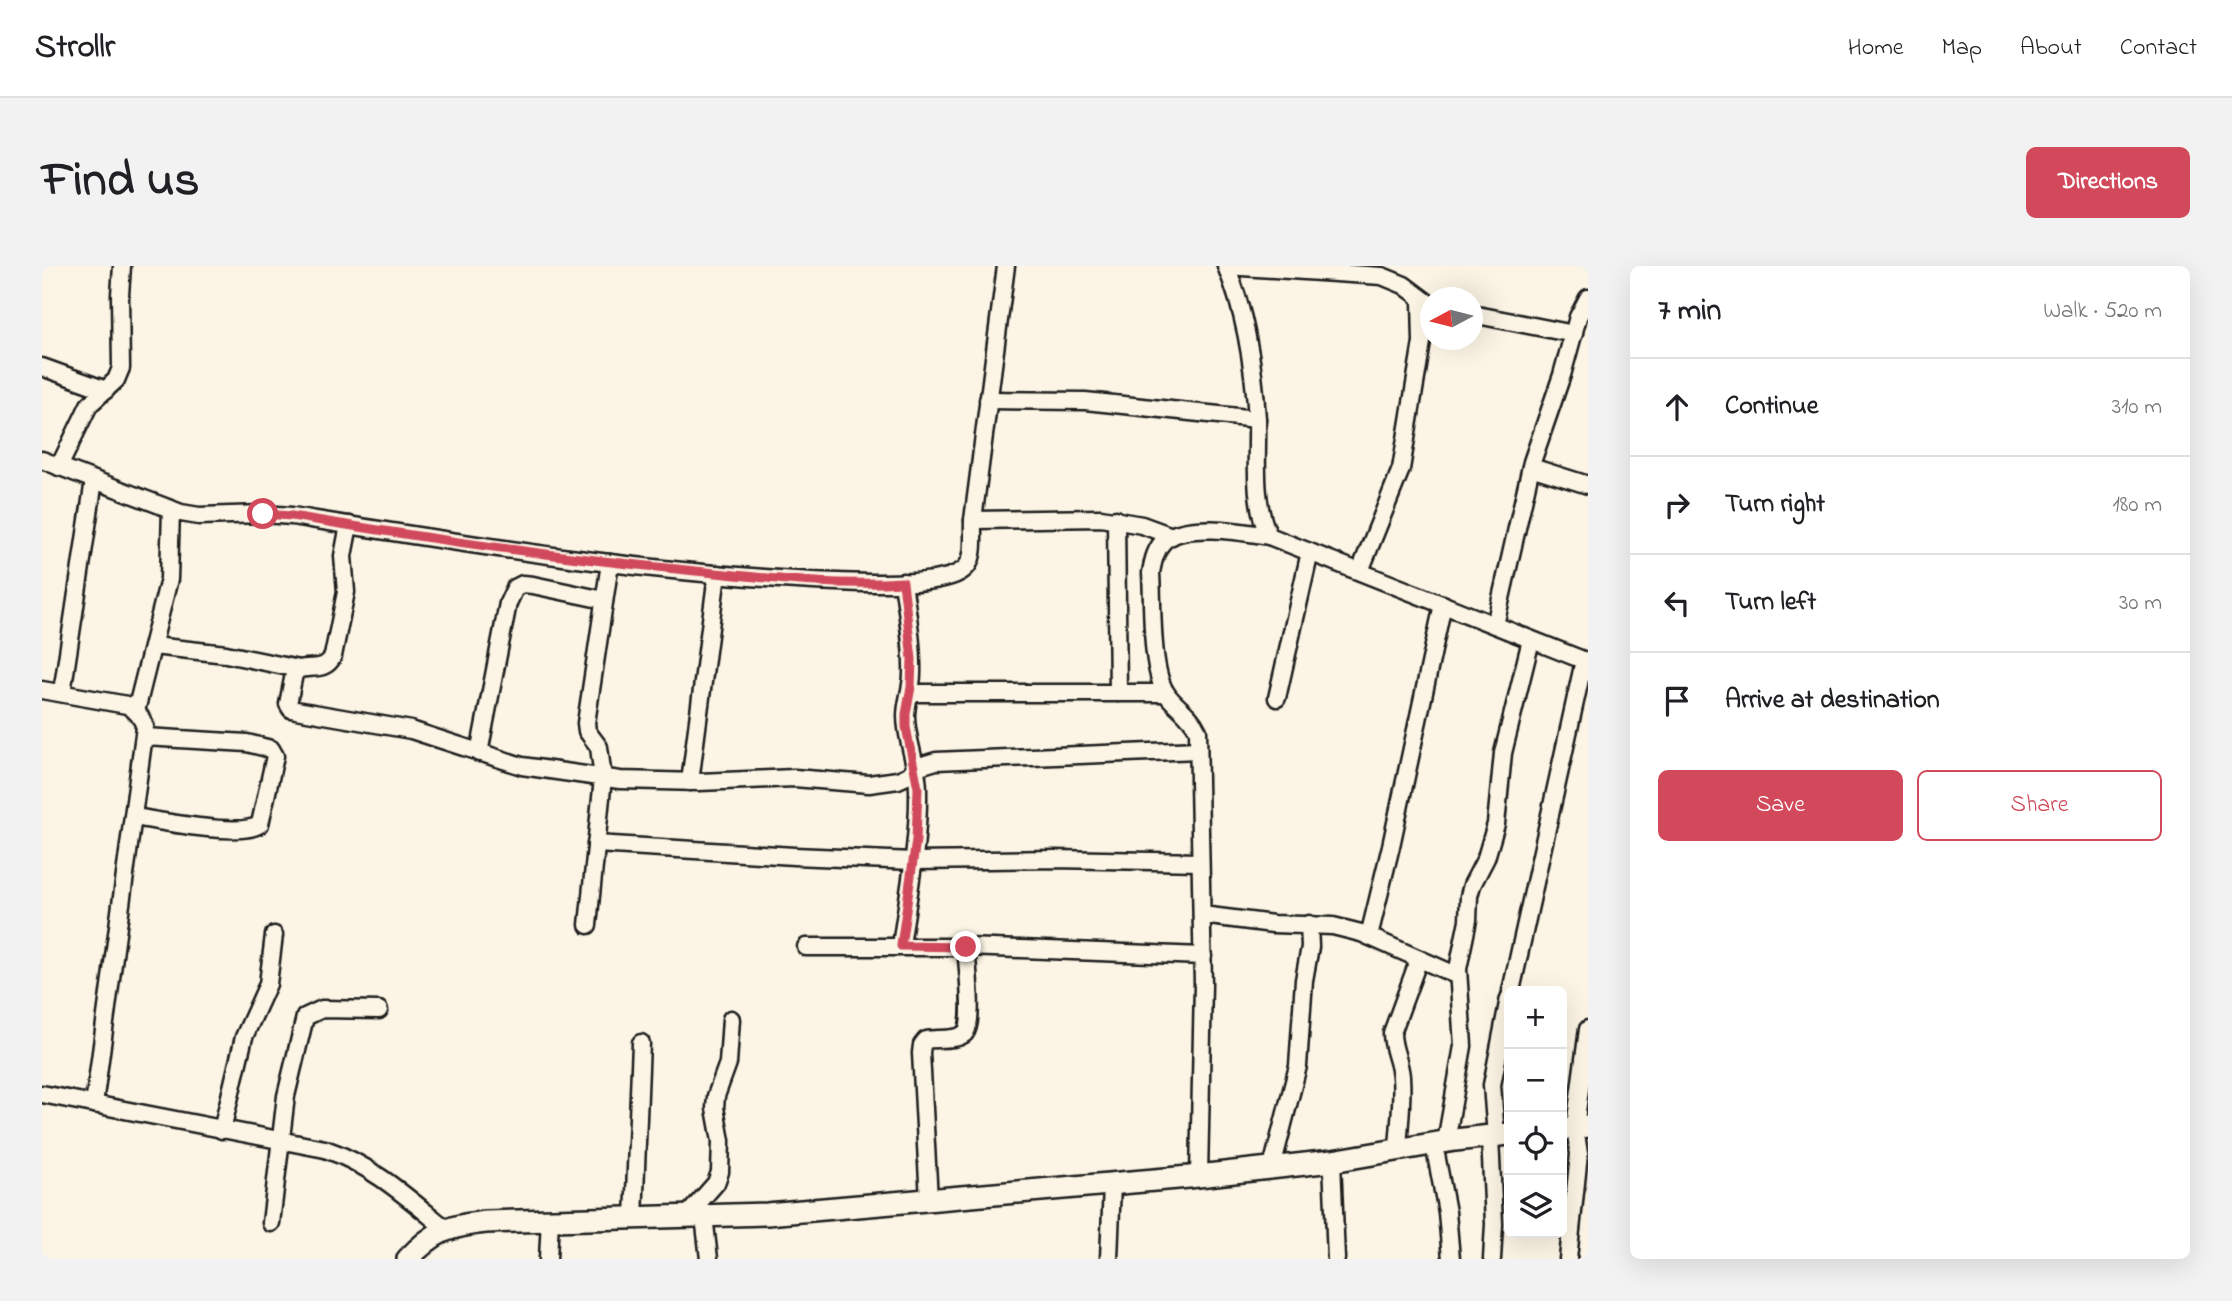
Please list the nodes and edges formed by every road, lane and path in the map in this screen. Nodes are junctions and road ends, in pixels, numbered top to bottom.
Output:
1 (122, 266) edge
2 (1006, 266) edge
3 (1226, 266) edge
4 (1420, 297) edge
5 (1588, 298) edge
6 (1483, 316) edge
7 (1574, 334) junction
8 (1421, 350) edge
9 (42, 367) edge
10 (106, 390) junction
11 (988, 400) junction
12 (1257, 419) junction
13 (42, 460) edge
14 (59, 467) junction
15 (1531, 467) junction
16 (93, 480) junction
17 (1588, 485) edge
18 (171, 509) junction
19 (1116, 519) junction
20 (973, 520) junction
21 (349, 526) junction
22 (1172, 536) junction
23 (1269, 536) junction
24 (1310, 552) junction
25 (610, 563) junction
26 (1360, 571) junction
27 (717, 573) junction
28 (903, 582) junction
29 (604, 600) junction
30 (1443, 604) junction
31 (1494, 625) junction
32 (1531, 640) junction
33 (153, 646) junction
34 (1586, 662) edge
35 (299, 669) junction
36 (42, 690) edge
37 (62, 693) junction
38 (910, 693) junction
39 (1118, 693) junction
40 (1166, 693) junction
41 (1277, 698) dead end
42 (136, 711) junction
43 (145, 737) junction
44 (1198, 750) junction
45 (479, 753) junction
46 (916, 766) junction
47 (603, 778) junction
48 (690, 782) junction
49 (134, 817) junction
50 (596, 844) junction
51 (914, 861) junction
52 (1200, 862) junction
53 (1202, 915) junction
54 (1309, 924) junction
55 (588, 925) dead end
56 (274, 935) dead end
57 (1369, 936) junction
58 (901, 946) junction
59 (806, 947) dead end
60 (966, 947) junction
61 (1203, 956) junction
62 (1419, 959) junction
63 (1458, 976) junction
64 (1512, 986) edge
65 (379, 1010) dead end
66 (730, 1019) dead end
67 (1504, 1024) edge
68 (1588, 1029) edge
69 (640, 1044) dead end
70 (42, 1094) edge
71 (94, 1104) junction
72 (1575, 1127) edge
73 (222, 1130) junction
74 (1498, 1136) edge
75 (281, 1139) junction
76 (1440, 1143) junction
77 (1398, 1150) junction
78 (1332, 1161) junction
79 (1272, 1167) junction
80 (1199, 1176) junction
81 (1112, 1184) junction
82 (929, 1200) junction
83 (695, 1217) junction
84 (635, 1218) junction
85 (550, 1219) junction
86 (271, 1223) dead end
87 (446, 1229) junction
88 (408, 1259) edge
89 (548, 1259) edge
90 (709, 1259) edge
91 (1109, 1259) edge
92 (1336, 1259) edge
93 (1451, 1259) edge
94 (1487, 1259) edge
95 (1492, 1259) edge
96 (1568, 1259) edge

1 - 10 street
2 - 11 street
3 - 4 street
3 - 12 street
5 - 7 street
6 - 7 street
7 - 15 street
8 - 26 street
9 - 10 street
10 - 14 street
11 - 12 street
11 - 20 street
12 - 23 street
13 - 14 street
14 - 16 street
15 - 17 street
15 - 31 street
16 - 18 street
16 - 37 street
18 - 21 street
18 - 33 street
19 - 20 street
19 - 22 street
19 - 39 street
20 - 28 street
21 - 25 street
21 - 35 street
22 - 23 street
22 - 40 street
23 - 24 street
24 - 26 street
24 - 41 street
25 - 27 street
25 - 29 street
26 - 30 street
27 - 28 street
27 - 48 street
28 - 38 street
29 - 45 street
29 - 47 street
30 - 31 street
30 - 57 street
31 - 32 street
32 - 34 street
32 - 63 street
33 - 35 street
33 - 42 street
34 - 64 street
35 - 45 street
36 - 37 street
37 - 42 street
38 - 39 street
38 - 46 street
39 - 40 street
40 - 44 street
42 - 43 street
43 - 49 street
43 - 49 street
44 - 46 street
44 - 52 street
45 - 47 street
46 - 48 street
46 - 51 street
47 - 48 street
47 - 50 street
49 - 71 street
50 - 51 street
50 - 55 street
51 - 52 street
51 - 58 street
52 - 53 street
53 - 54 street
53 - 61 street
54 - 57 street
54 - 79 street
56 - 73 street
57 - 62 street
58 - 59 street
58 - 60 street
60 - 61 street
60 - 82 street
61 - 80 street
62 - 63 street
62 - 77 street
63 - 76 street
65 - 75 street
66 - 83 street
67 - 74 street
68 - 72 street
69 - 84 street
70 - 71 street
71 - 73 street
72 - 96 street
73 - 75 street
74 - 76 main road
74 - 95 street
75 - 86 street
75 - 87 street
76 - 77 main road
76 - 93 street
77 - 78 main road
78 - 79 main road
78 - 92 street
79 - 80 main road
80 - 81 main road
81 - 82 main road
81 - 91 street
82 - 83 main road
83 - 84 main road
83 - 90 street
84 - 85 main road
85 - 87 main road
85 - 89 street
87 - 88 main road
94 - 95 street

